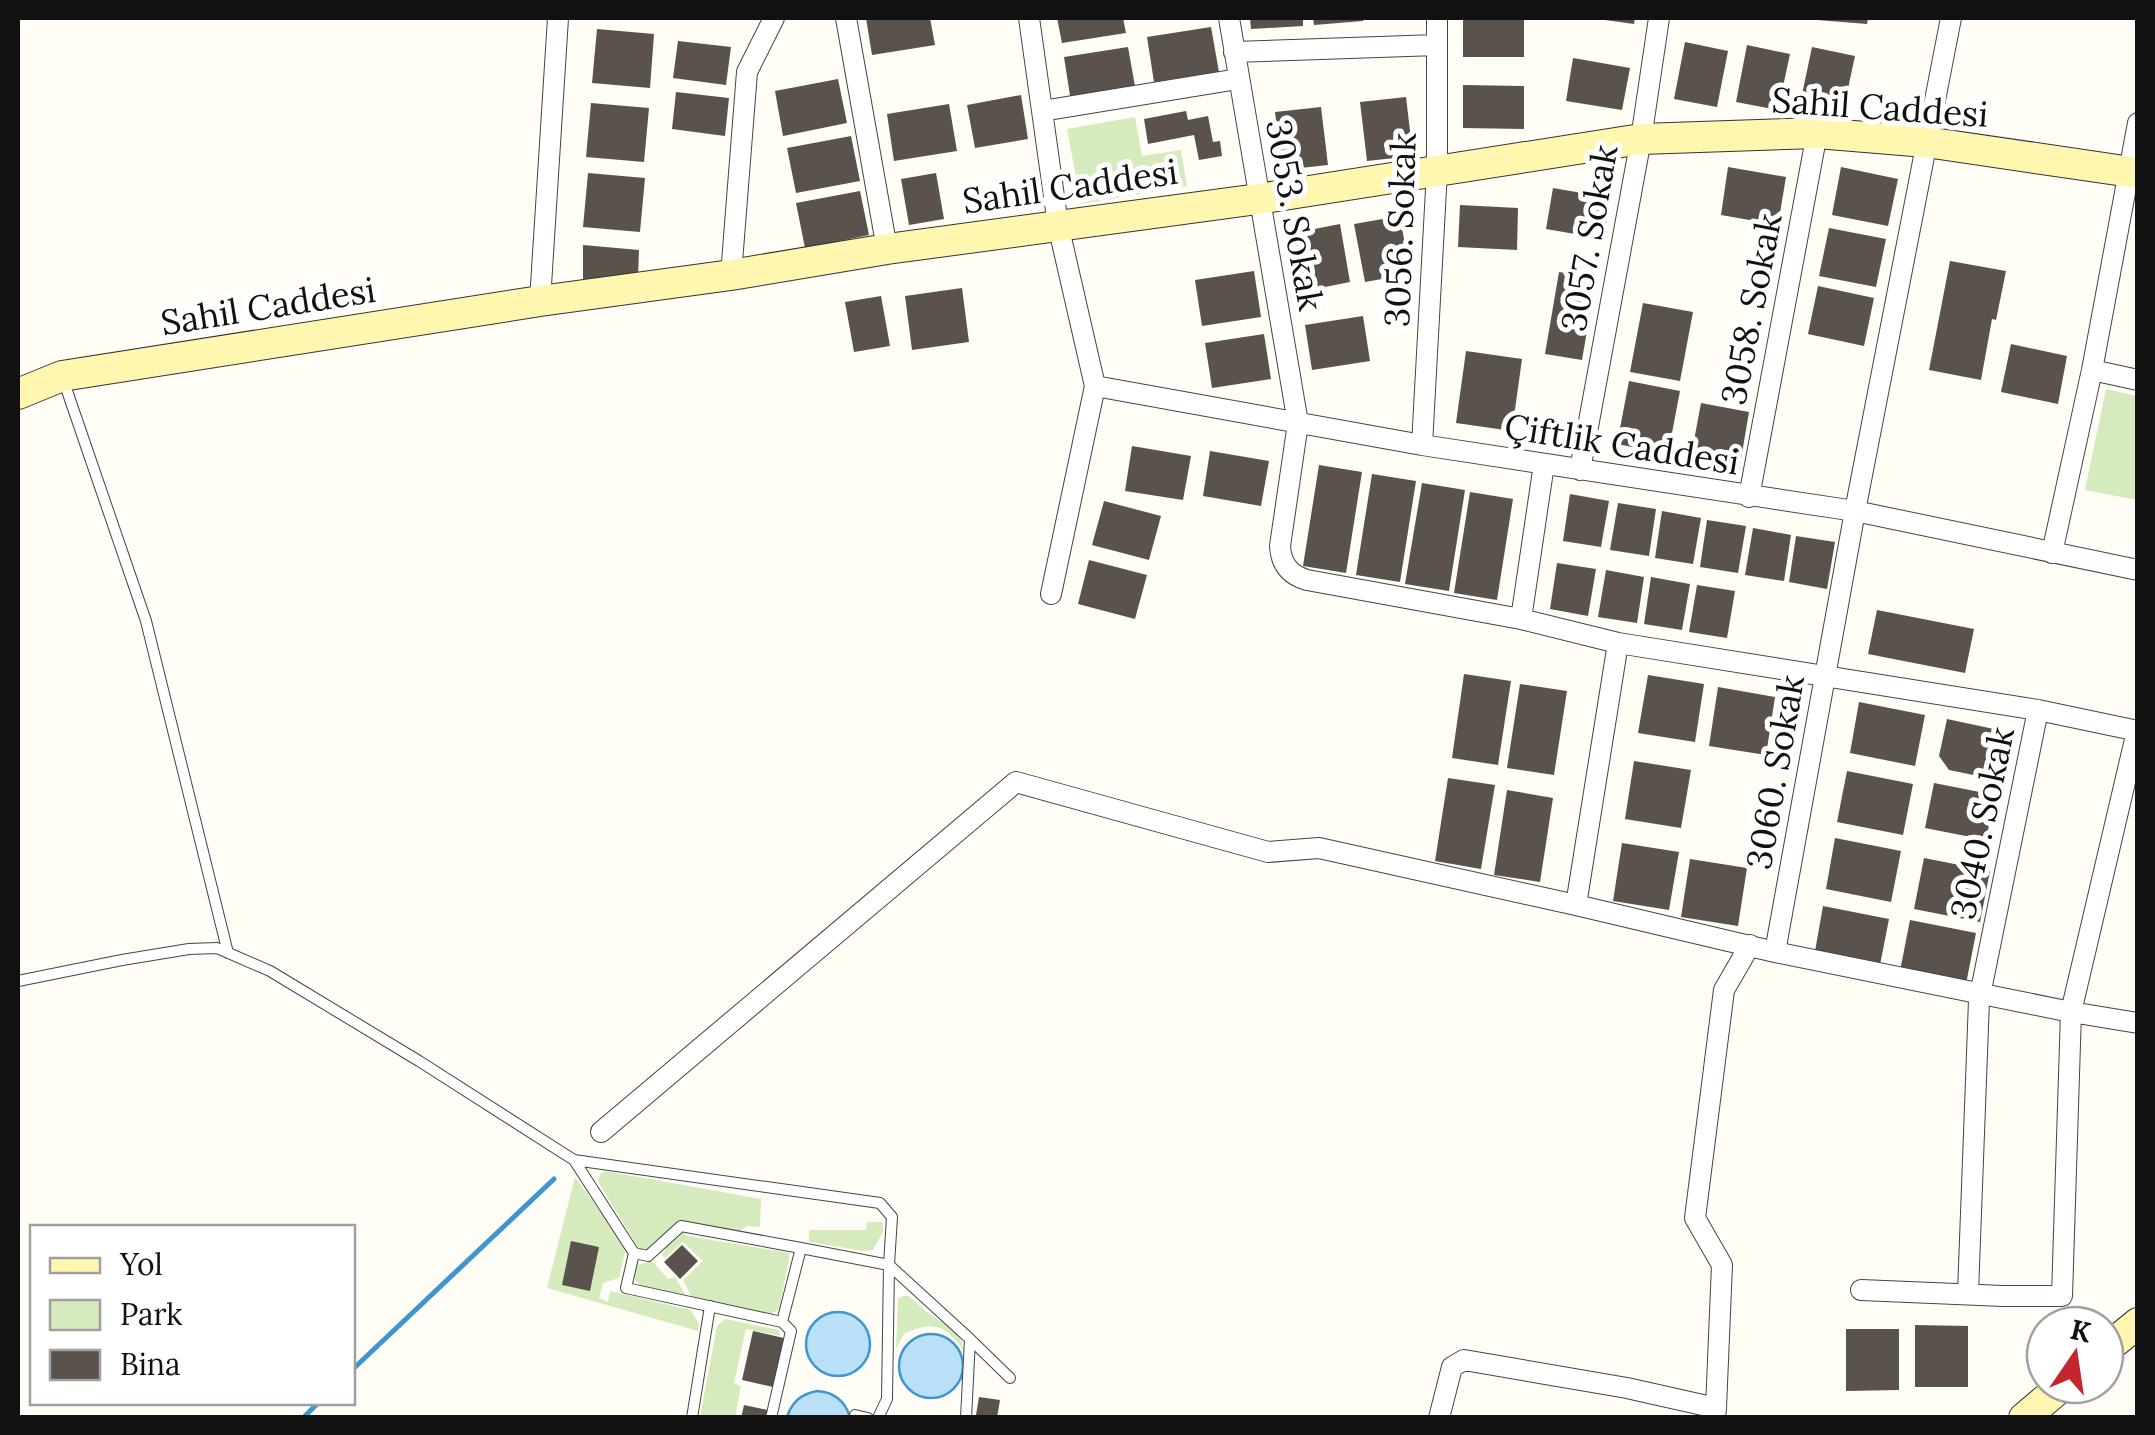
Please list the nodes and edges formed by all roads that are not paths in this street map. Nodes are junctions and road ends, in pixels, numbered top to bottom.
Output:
1 (558, 18) edge
2 (774, 18) edge
3 (846, 18) edge
4 (1029, 18) edge
5 (1229, 18) edge
6 (1437, 18) edge
7 (1659, 18) edge
8 (1951, 18) edge
9 (1437, 44) junction
10 (1234, 52) junction
11 (1238, 79) junction
12 (1042, 112) junction
13 (2138, 123) edge
14 (1817, 133) junction
15 (1641, 140) junction
16 (1926, 142) junction
17 (1436, 171) junction
18 (2134, 172) edge
19 (1258, 198) junction
20 (1058, 225) junction
21 (886, 248) junction
22 (730, 275) junction
23 (540, 301) junction
24 (2092, 370) junction
25 (62, 376) junction
26 (2138, 380) edge
27 (1095, 386) junction
28 (18, 394) edge
29 (1298, 423) junction
30 (1422, 446) junction
31 (1544, 464) junction
32 (1580, 470) junction
33 (1749, 497) junction
34 (1855, 511) junction
35 (2052, 553) junction
36 (2138, 570) edge
37 (1051, 594) dead end
38 (1521, 619) junction
39 (1618, 643) junction
40 (1826, 674) junction
41 (2038, 710) junction
42 (2137, 732) edge
43 (1576, 905) junction
44 (1750, 945) junction
45 (1775, 952) junction
46 (228, 953) junction
47 (18, 981) edge
48 (1981, 992) junction
49 (2070, 1012) junction
50 (2138, 1023) edge
51 (602, 1132) dead end
52 (574, 1160) junction
53 (801, 1248) junction
54 (634, 1253) junction
55 (889, 1265) junction
56 (1861, 1290) dead end
57 (1968, 1293) junction
58 (710, 1306) junction
59 (782, 1322) junction
60 (970, 1338) junction
61 (1010, 1378) dead end
62 (1716, 1412) edge
63 (855, 1415) dead end
64 (692, 1418) edge
65 (771, 1418) edge
66 (868, 1418) edge
67 (878, 1418) edge
68 (966, 1418) edge
69 (1439, 1418) edge

1 - 23 street
2 - 22 street
3 - 21 street
4 - 12 street
5 - 10 street, 3053. Sokak
6 - 9 street, 3056. Sokak
7 - 15 street, 3057. Sokak
8 - 16 street, 3060. Sokak
9 - 10 street
9 - 17 street, 3056. Sokak
10 - 11 street, 3053. Sokak
11 - 12 street
11 - 19 street, 3053. Sokak
12 - 20 street
13 - 18 street
14 - 15 street, Sahil Caddesi
14 - 16 street, Sahil Caddesi
14 - 33 street, 3058. Sokak
15 - 17 street, Sahil Caddesi
15 - 32 street, 3057. Sokak
16 - 18 street, Sahil Caddesi
16 - 34 street, 3060. Sokak
17 - 19 street, Sahil Caddesi
17 - 30 street, 3056. Sokak
18 - 24 street
19 - 20 street, Sahil Caddesi
19 - 29 street, 3053. Sokak
20 - 21 street, Sahil Caddesi
20 - 27 street
21 - 22 street, Sahil Caddesi
22 - 23 street, Sahil Caddesi
23 - 25 street, Sahil Caddesi
24 - 26 street
24 - 35 street
25 - 28 street, Sahil Caddesi
25 - 46 lane
27 - 29 street, Çiftlik Caddesi
27 - 37 street
29 - 30 street, Çiftlik Caddesi
29 - 38 street, 3053. Sokak
30 - 31 street, Çiftlik Caddesi
31 - 32 street, Çiftlik Caddesi
31 - 38 street
32 - 33 street, Çiftlik Caddesi
33 - 34 street, Çiftlik Caddesi
34 - 35 street, Çiftlik Caddesi
34 - 40 street, 3060. Sokak
35 - 36 street, Çiftlik Caddesi
38 - 39 street, 3040. Sokak
39 - 40 street, 3040. Sokak
39 - 43 street
40 - 41 street, 3040. Sokak
40 - 45 street, 3060. Sokak
41 - 42 street
41 - 48 street, 3040. Sokak
42 - 49 street
43 - 44 street
43 - 51 street
44 - 45 street
44 - 62 street
45 - 48 street
46 - 47 lane
46 - 52 lane
48 - 49 street
48 - 57 street, 3040. Sokak
49 - 50 street
49 - 57 street
52 - 54 lane
52 - 55 lane
53 - 54 lane
53 - 55 lane
53 - 59 lane
54 - 58 lane
55 - 60 lane
55 - 67 lane
56 - 57 street
58 - 59 lane
58 - 64 lane
59 - 65 lane
60 - 61 lane
60 - 68 lane
62 - 69 street
63 - 66 lane

